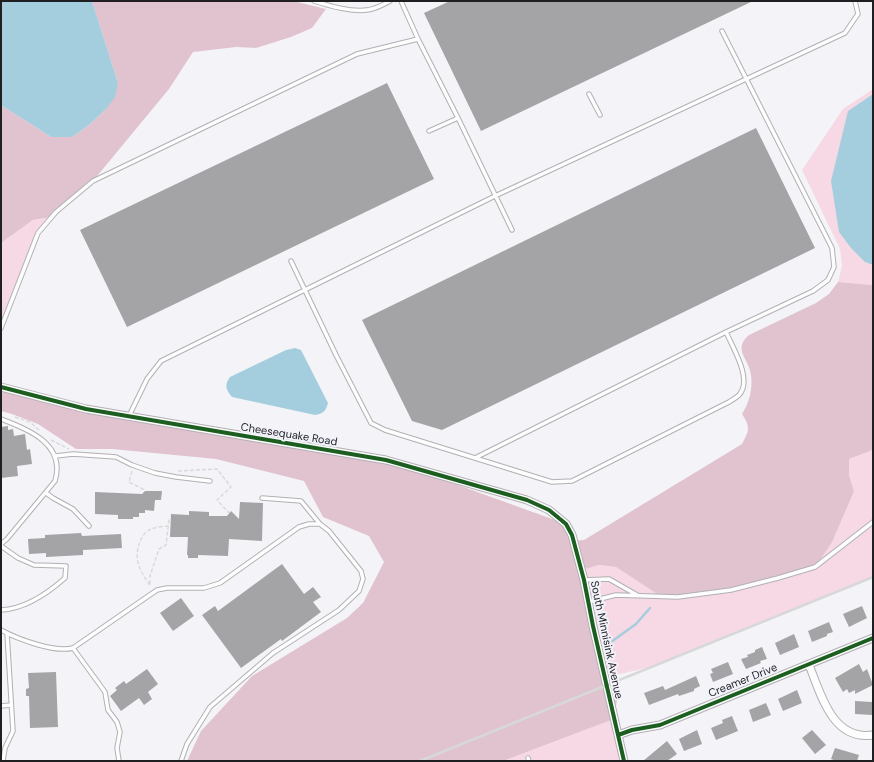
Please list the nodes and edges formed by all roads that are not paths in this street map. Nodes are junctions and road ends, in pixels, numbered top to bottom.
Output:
1 (314, 1) edge
2 (390, 1) edge
3 (401, 1) edge
4 (855, 1) edge
5 (722, 31) dead end
6 (418, 39) junction
7 (746, 78) junction
8 (589, 94) dead end
9 (600, 115) dead end
10 (458, 118) junction
11 (429, 131) dead end
12 (495, 196) junction
13 (512, 230) dead end
14 (291, 261) dead end
15 (306, 289) junction
16 (1, 328) edge
17 (726, 332) junction
18 (1, 387) edge
19 (129, 417) junction
20 (1, 419) edge
21 (56, 456) junction
22 (475, 458) junction
23 (210, 481) dead end
24 (46, 493) junction
25 (262, 498) dead end
26 (873, 522) edge
27 (320, 524) junction
28 (566, 524) joint
29 (89, 526) dead end
30 (1, 545) edge
31 (584, 580) junction
32 (638, 595) junction
33 (588, 602) junction
34 (1, 610) edge
35 (1, 630) edge
36 (7, 633) junction
37 (873, 638) edge
38 (72, 648) junction
39 (809, 665) junction
40 (1, 706) edge
41 (11, 706) junction
42 (618, 735) junction
43 (873, 735) edge
44 (3, 761) edge
45 (118, 761) edge
46 (181, 761) edge
47 (624, 761) edge

1 - 2 lane
3 - 6 lane
4 - 7 lane
5 - 7 lane
6 - 10 lane
6 - 16 lane
7 - 12 lane
7 - 17 lane
8 - 9 lane
10 - 11 lane
10 - 12 lane
12 - 13 lane
12 - 15 lane
14 - 15 lane
15 - 19 lane
15 - 22 lane
17 - 22 lane
17 - 22 lane
18 - 19 street, Cheesequake Road
19 - 28 street, Cheesequake Road
20 - 21 lane
21 - 23 lane
21 - 24 lane
24 - 29 lane
24 - 30 lane
25 - 27 lane
26 - 32 lane
27 - 38 lane
27 - 46 lane
28 - 31 street, South Minnisink Avenue
30 - 34 lane
31 - 32 lane
31 - 33 street, South Minnisink Avenue
32 - 33 lane
33 - 42 street, South Minnisink Avenue
35 - 36 lane
36 - 38 lane
36 - 41 lane
37 - 39 street, Creamer Drive
38 - 45 lane
39 - 42 street, Creamer Drive
39 - 43 street
40 - 41 lane
41 - 44 lane
42 - 47 street, South Minnisink Avenue

